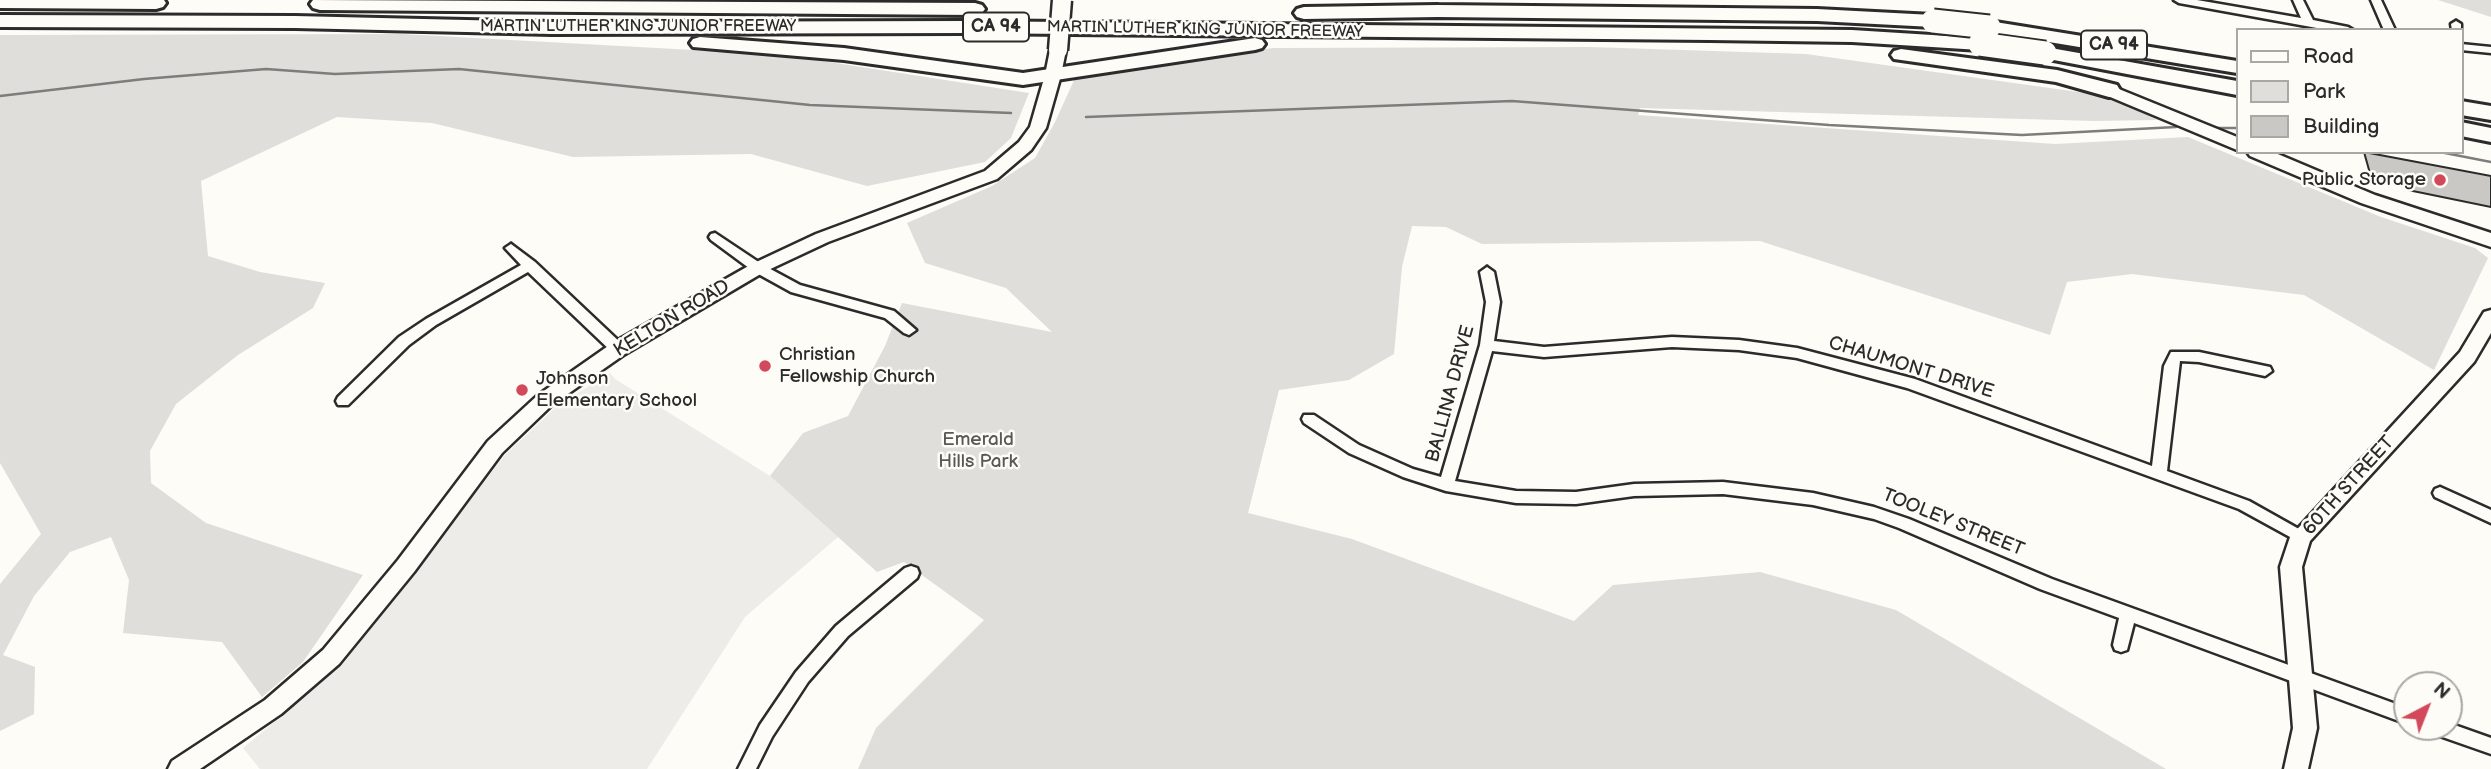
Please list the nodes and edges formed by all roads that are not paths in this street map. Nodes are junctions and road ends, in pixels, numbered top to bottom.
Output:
1 (72, 0) edge
2 (508, 0) edge
3 (1062, 0) edge
4 (1324, 0) edge
5 (1702, 0) edge
6 (1903, 0) edge
7 (2179, 0) edge
8 (2298, 0) edge
9 (2376, 0) edge
10 (0, 2) edge
11 (126, 3) junction
12 (321, 4) junction
13 (1572, 13) junction
14 (0, 21) edge
15 (1439, 22) junction
16 (2308, 22) junction
17 (552, 28) junction
18 (2338, 28) edge
19 (2389, 28) edge
20 (1640, 35) junction
21 (1985, 36) junction
22 (2463, 44) edge
23 (2491, 50) edge
24 (2236, 67) edge
25 (1053, 75) junction
26 (2236, 88) edge
27 (2109, 90) junction
28 (2463, 108) edge
29 (2491, 113) edge
30 (2463, 129) edge
31 (2491, 135) edge
32 (2236, 144) edge
33 (2261, 154) edge
34 (715, 237) dead end
35 (2491, 240) edge
36 (511, 248) dead end
37 (530, 265) junction
38 (758, 268) junction
39 (1487, 272) dead end
40 (2490, 322) edge
41 (909, 330) dead end
42 (1487, 345) junction
43 (618, 349) junction
44 (2265, 371) dead end
45 (343, 401) dead end
46 (1309, 419) dead end
47 (2159, 474) junction
48 (1446, 485) junction
49 (2440, 493) dead end
50 (2491, 517) edge
51 (2301, 537) junction
52 (911, 573) dead end
53 (2128, 614) junction
54 (2121, 645) dead end
55 (2302, 678) junction
56 (2393, 711) edge
57 (2463, 736) edge
58 (2491, 746) edge
59 (180, 769) edge
60 (747, 769) edge
61 (2296, 769) edge

1 - 11 highway
2 - 12 highway
3 - 25 main road, KELTON ROAD, bridge
4 - 15 highway
5 - 13 highway
6 - 27 highway
7 - 16 street
8 - 16 street
9 - 19 street
10 - 11 highway, MARTIN LUTHER KING JUNIOR FREEWAY / CA 94
11 - 12 highway, MARTIN LUTHER KING JUNIOR FREEWAY / CA 94
12 - 15 highway, MARTIN LUTHER KING JUNIOR FREEWAY / CA 94
13 - 15 highway, MARTIN LUTHER KING JUNIOR FREEWAY / CA 94
13 - 21 highway, MARTIN LUTHER KING JUNIOR FREEWAY / CA 94, bridge
14 - 17 highway, MARTIN LUTHER KING JUNIOR FREEWAY / CA 94
15 - 17 highway, MARTIN LUTHER KING JUNIOR FREEWAY / CA 94
15 - 20 highway, MARTIN LUTHER KING JUNIOR FREEWAY / CA 94
15 - 25 highway
16 - 18 street
17 - 25 highway
20 - 21 highway, MARTIN LUTHER KING JUNIOR FREEWAY / CA 94
20 - 27 highway
21 - 24 highway, MARTIN LUTHER KING JUNIOR FREEWAY / CA 94
21 - 26 highway, MARTIN LUTHER KING JUNIOR FREEWAY / CA 94, bridge
22 - 23 street
25 - 38 street, KELTON ROAD
27 - 32 main road
28 - 29 highway
30 - 31 highway
33 - 35 main road
34 - 38 street
36 - 37 street
37 - 43 street
37 - 45 street
38 - 41 street
38 - 43 street, KELTON ROAD
39 - 42 street, BALLINA DRIVE
40 - 51 street, 60TH STREET
42 - 47 street, CHAUMONT DRIVE
42 - 48 street, BALLINA DRIVE
43 - 59 street, KELTON ROAD
44 - 47 street
46 - 48 street, TOOLEY STREET
47 - 51 street, CHAUMONT DRIVE
48 - 53 street, TOOLEY STREET
49 - 50 street
51 - 55 street, 60TH STREET
52 - 60 street
53 - 54 street
53 - 55 street, TOOLEY STREET
55 - 56 street, TOOLEY STREET
55 - 61 street, 60TH STREET
57 - 58 street

